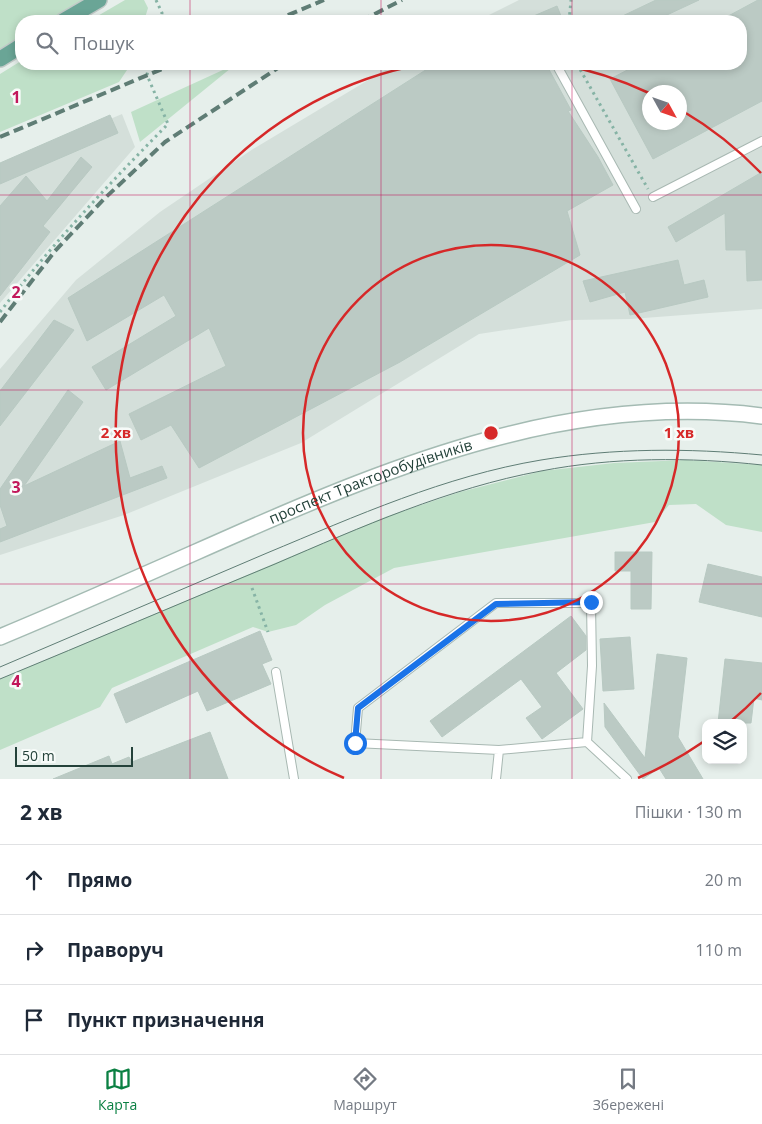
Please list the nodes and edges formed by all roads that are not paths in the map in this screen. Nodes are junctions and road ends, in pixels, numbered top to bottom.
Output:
1 (99, 0) edge
2 (73, 15) edge
3 (15, 50) edge
4 (0, 59) edge
5 (559, 70) edge
6 (762, 141) edge
7 (653, 197) road end
8 (636, 209) dead end
9 (762, 416) edge
10 (0, 637) edge
11 (276, 672) dead end
12 (587, 742) junction
13 (499, 750) junction
14 (294, 779) edge
15 (496, 779) edge
16 (627, 779) edge

1 - 2 main road
3 - 4 main road
5 - 8 lane
6 - 7 lane
9 - 10 main road, проспект Тракторобудівників
11 - 14 lane
12 - 13 lane
12 - 13 lane
12 - 16 lane
13 - 15 lane

